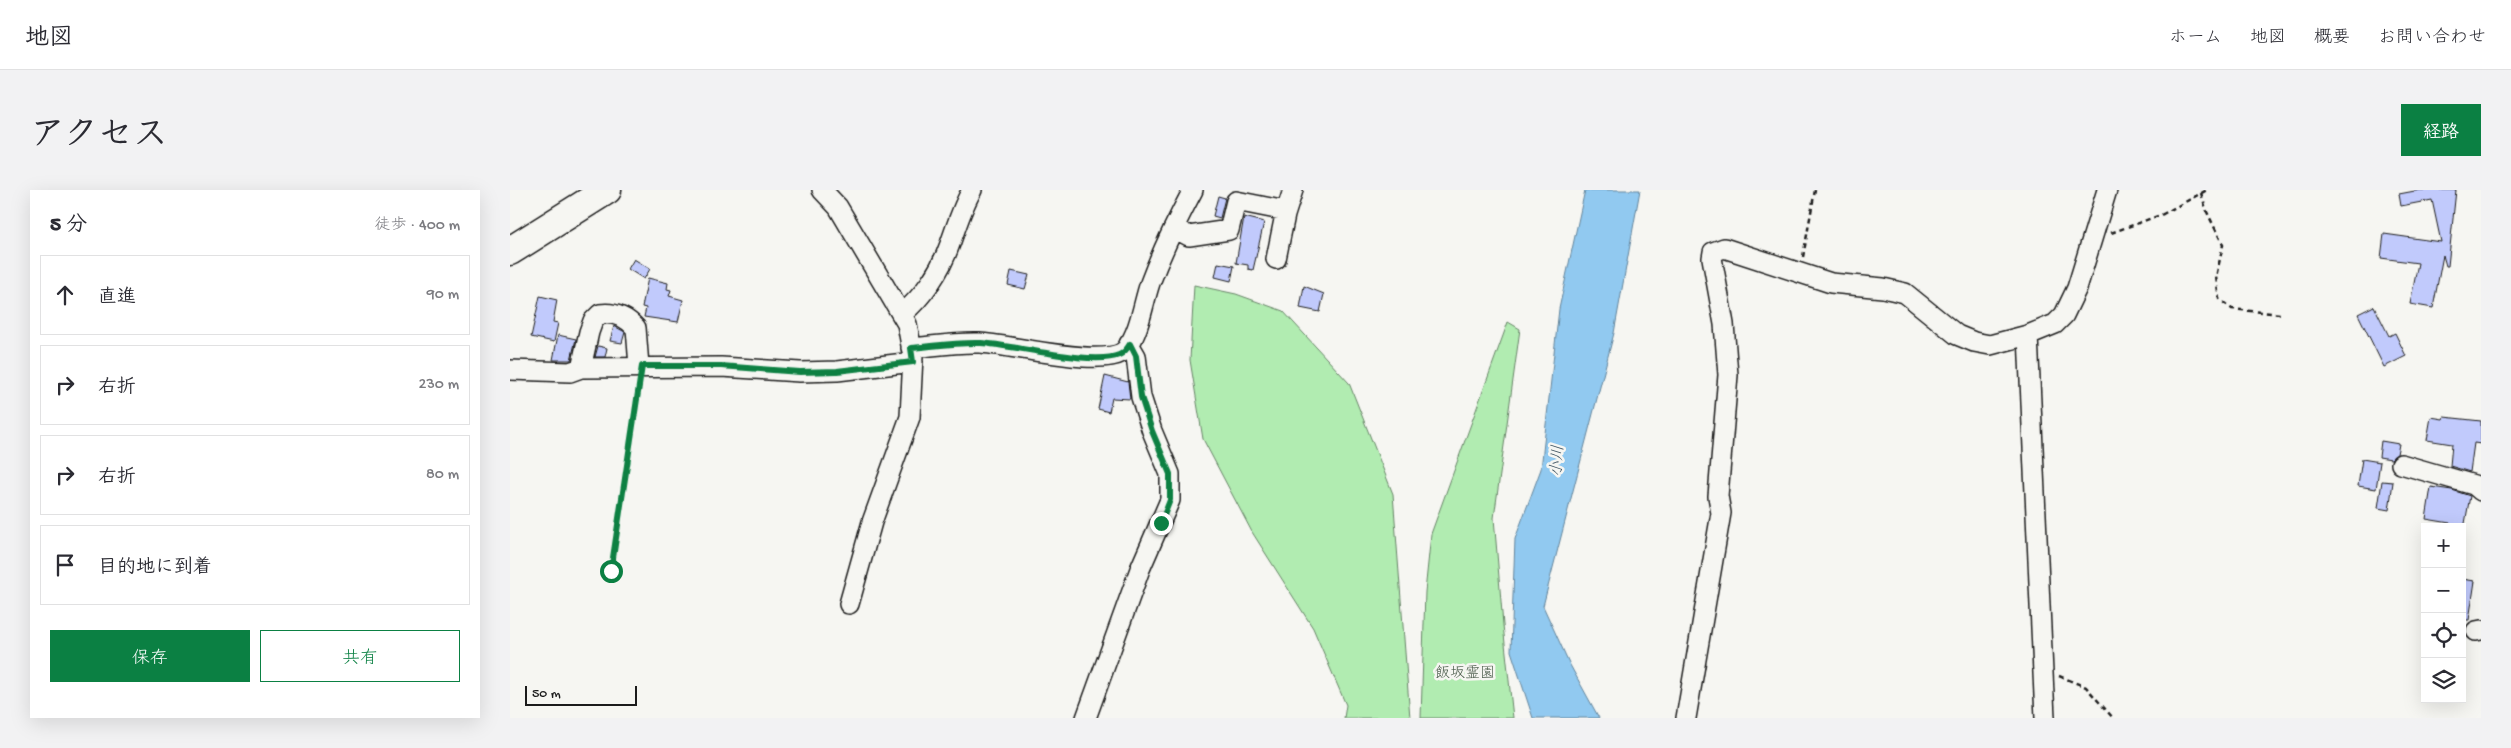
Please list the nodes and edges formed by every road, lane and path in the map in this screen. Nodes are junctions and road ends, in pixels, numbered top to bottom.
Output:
1 (607, 190) edge
2 (822, 190) edge
3 (972, 190) edge
4 (1193, 190) edge
5 (1294, 190) edge
6 (1815, 190) edge
7 (2107, 190) edge
8 (2207, 190) edge
9 (2201, 193) junction
10 (1286, 211) junction
11 (1174, 228) junction
12 (2093, 235) junction
13 (510, 251) edge
14 (1276, 259) dead end
15 (1800, 273) junction
16 (902, 314) junction
17 (2280, 314) dead end
18 (2028, 335) junction
19 (1130, 344) junction
20 (912, 355) junction
21 (640, 366) junction
22 (581, 368) junction
23 (510, 370) edge
24 (2401, 464) dead end
25 (2481, 490) edge
26 (611, 571) dead end
27 (849, 604) dead end
28 (2043, 672) junction
29 (1086, 718) edge
30 (1686, 718) edge
31 (2045, 718) edge
32 (2113, 718) edge

1 - 13 highway
2 - 16 street
3 - 16 street
4 - 11 street
5 - 10 street
6 - 15 path
7 - 12 street
8 - 9 path
9 - 12 path
9 - 17 path
10 - 11 street
10 - 14 street
11 - 19 street
12 - 18 street
15 - 18 street
15 - 30 street
16 - 20 street
18 - 28 street
19 - 20 street
19 - 29 street
20 - 21 street
20 - 27 street
21 - 22 street
21 - 22 street
21 - 26 path
22 - 23 street
24 - 25 street
28 - 31 street
28 - 32 path

